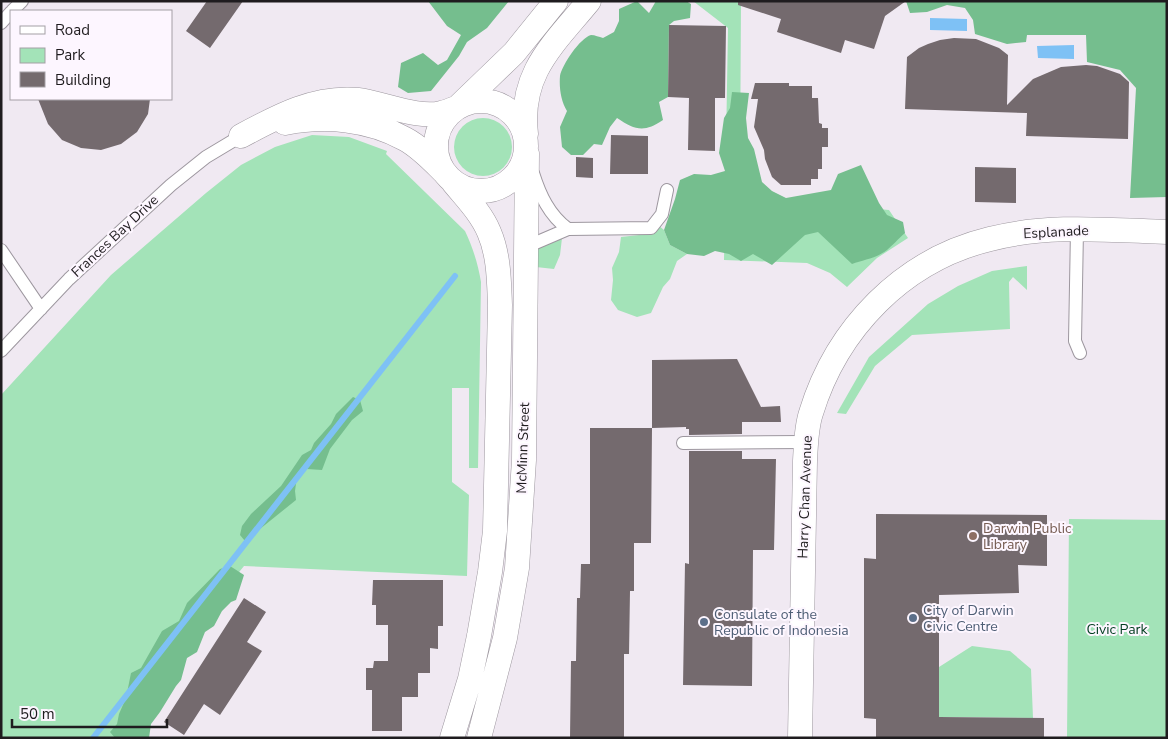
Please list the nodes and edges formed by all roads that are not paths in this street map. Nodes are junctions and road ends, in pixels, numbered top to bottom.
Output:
1 (556, 1) edge
2 (589, 1) edge
3 (10, 14) edge
4 (1, 23) edge
5 (458, 107) junction
6 (241, 136) junction
7 (527, 148) junction
8 (450, 178) junction
9 (667, 190) dead end
10 (568, 229) junction
11 (1077, 230) junction
12 (1167, 232) edge
13 (526, 247) junction
14 (1, 250) edge
15 (947, 254) joint
16 (41, 309) junction
17 (1, 351) edge
18 (1080, 353) dead end
19 (806, 442) junction
20 (683, 443) dead end
21 (452, 738) edge
22 (479, 738) edge
23 (800, 738) edge

1 - 5 street
2 - 7 street, McMinn Street
3 - 4 lane
5 - 6 street, Frances Bay Drive
5 - 7 street
5 - 8 street
6 - 8 street, Frances Bay Drive
6 - 16 lane, Frances Bay Drive
7 - 8 street
7 - 10 lane
7 - 13 street, McMinn Street
8 - 21 street, McMinn Street
9 - 10 lane
10 - 13 lane
11 - 12 street, Esplanade
11 - 15 street, Esplanade
11 - 18 lane
13 - 22 street, McMinn Street
14 - 16 lane
15 - 19 street, Harry Chan Avenue
16 - 17 lane, Frances Bay Drive
19 - 20 lane
19 - 23 street, Harry Chan Avenue

